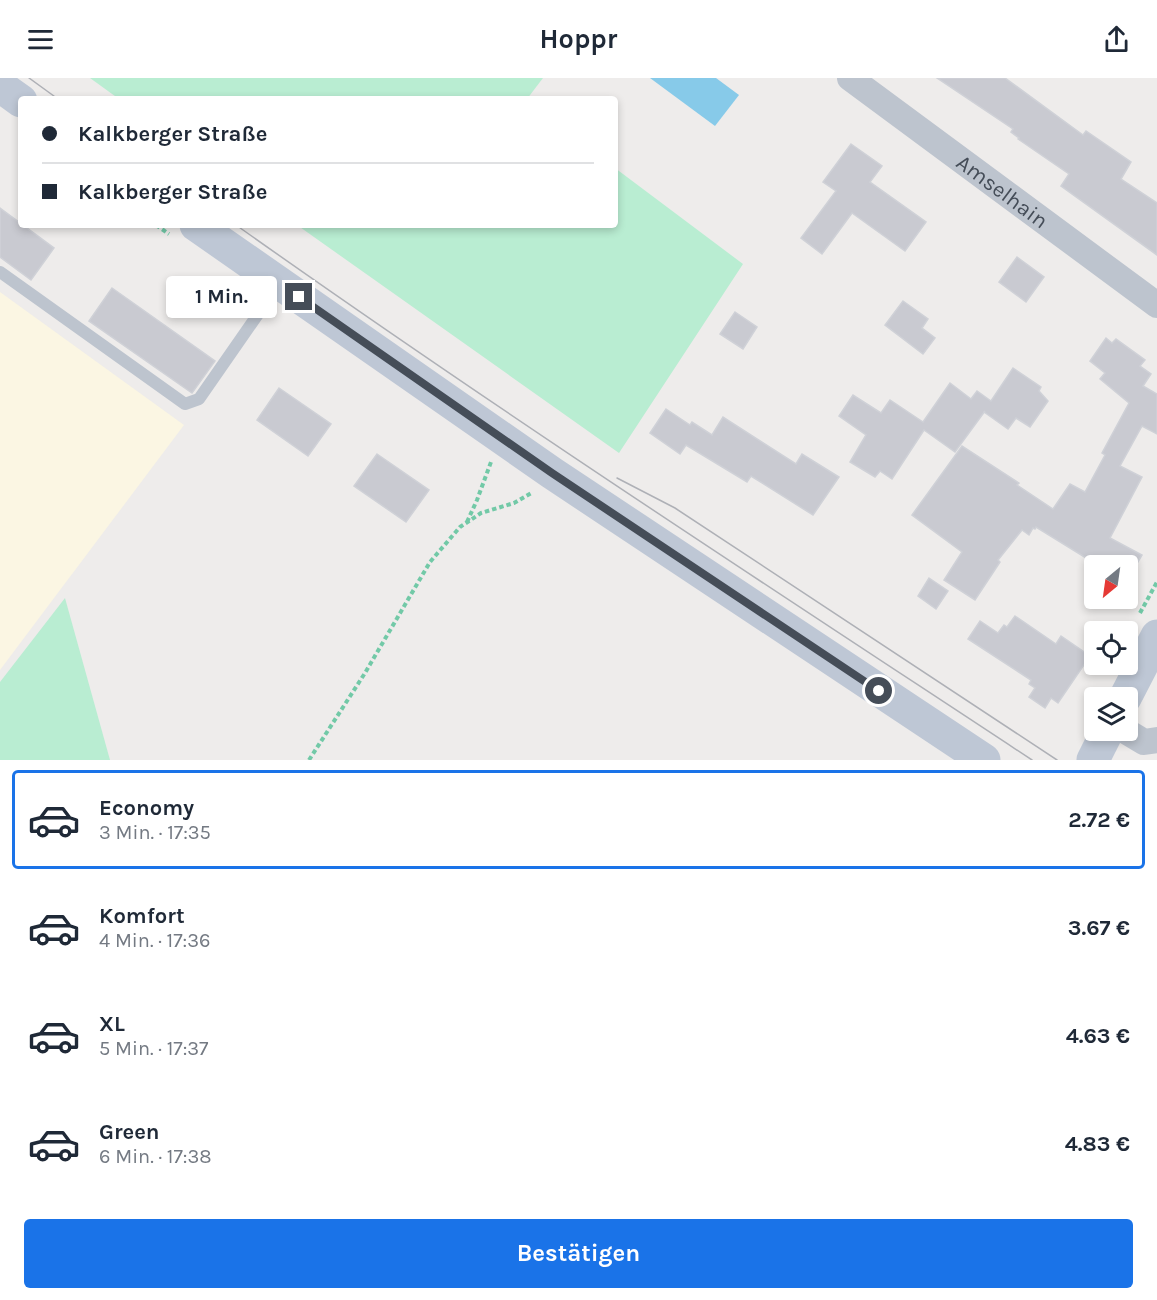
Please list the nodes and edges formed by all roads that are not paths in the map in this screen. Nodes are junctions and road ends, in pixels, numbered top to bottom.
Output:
1 (850, 78) edge
2 (0, 86) edge
3 (18, 99) edge
4 (200, 228) edge
5 (0, 272) edge
6 (280, 283) junction
7 (1157, 305) edge
8 (1147, 627) edge
9 (1128, 687) edge
10 (1138, 738) edge
11 (1157, 740) edge
12 (1102, 741) edge
13 (984, 760) edge
14 (1093, 760) edge

1 - 7 street, Amselhain
2 - 3 main road
4 - 6 main road
5 - 6 lane
6 - 13 main road
8 - 9 main road
10 - 11 street
12 - 14 main road

